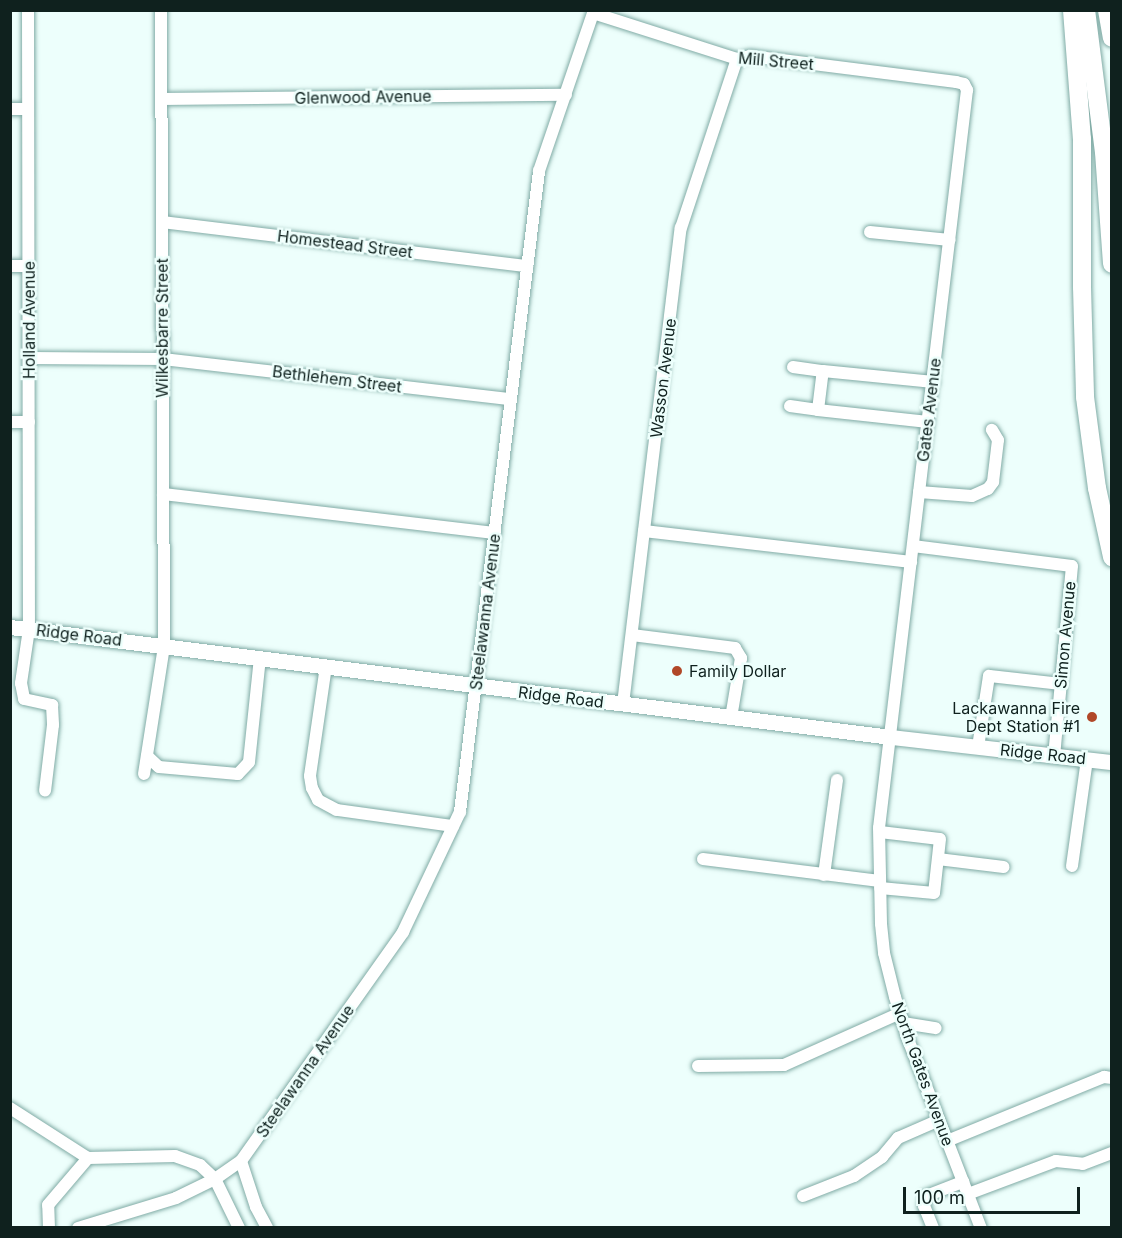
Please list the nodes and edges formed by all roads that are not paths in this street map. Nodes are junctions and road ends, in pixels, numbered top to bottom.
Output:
1 (28, 10) edge
2 (161, 10) edge
3 (1072, 10) edge
4 (1086, 10) edge
5 (1107, 10) edge
6 (594, 12) edge
7 (1112, 38) edge
8 (737, 59) junction
9 (964, 84) joint
10 (566, 95) junction
11 (161, 99) junction
12 (10, 109) edge
13 (28, 109) junction
14 (162, 222) junction
15 (870, 232) dead end
16 (950, 240) junction
17 (1112, 264) edge
18 (10, 266) edge
19 (28, 266) junction
20 (527, 266) junction
21 (28, 358) junction
22 (163, 359) junction
23 (793, 367) dead end
24 (823, 371) junction
25 (933, 382) junction
26 (511, 399) junction
27 (790, 406) dead end
28 (818, 410) junction
29 (10, 422) edge
30 (29, 422) junction
31 (928, 422) junction
32 (992, 430) dead end
33 (919, 492) junction
34 (164, 494) junction
35 (644, 531) junction
36 (495, 532) junction
37 (913, 546) junction
38 (1112, 557) edge
39 (911, 562) junction
40 (10, 627) edge
41 (29, 629) junction
42 (632, 635) junction
43 (164, 646) junction
44 (260, 658) junction
45 (326, 666) junction
46 (1060, 684) junction
47 (476, 686) junction
48 (623, 704) junction
49 (732, 718) junction
50 (891, 737) junction
51 (978, 747) junction
52 (1054, 755) junction
53 (147, 756) junction
54 (1087, 759) junction
55 (1112, 762) edge
56 (144, 774) dead end
57 (837, 780) dead end
58 (45, 791) dead end
59 (453, 826) junction
60 (880, 832) junction
61 (703, 859) dead end
62 (938, 859) junction
63 (1072, 866) dead end
64 (1004, 867) dead end
65 (824, 875) junction
66 (880, 884) junction
67 (901, 1018) junction
68 (936, 1028) dead end
69 (698, 1066) dead end
70 (1112, 1078) edge
71 (10, 1108) edge
72 (939, 1120) junction
73 (947, 1141) junction
74 (1112, 1153) edge
75 (88, 1158) junction
76 (241, 1161) junction
77 (215, 1179) junction
78 (963, 1182) junction
79 (968, 1194) junction
80 (803, 1196) dead end
81 (50, 1227) edge
82 (78, 1227) edge
83 (239, 1227) edge
84 (267, 1227) edge
85 (933, 1227) edge
86 (981, 1227) edge

1 - 13 street, Holland Avenue
2 - 11 street, Wilkesbarre Street
3 - 38 highway
4 - 17 highway
5 - 7 highway
6 - 8 street, Mill Street
6 - 10 street, Steelawanna Avenue
8 - 9 street, Mill Street
8 - 35 street, Wasson Avenue
9 - 16 street, Gates Avenue
10 - 11 street, Glenwood Avenue
10 - 20 street, Steelawanna Avenue
11 - 14 street, Wilkesbarre Street
12 - 13 street
13 - 19 street, Holland Avenue
14 - 20 street, Homestead Street
14 - 22 street, Wilkesbarre Street
15 - 16 street
16 - 25 street, Gates Avenue
18 - 19 street
19 - 21 street, Holland Avenue
20 - 26 street, Steelawanna Avenue
21 - 22 street, Bethlehem Street
21 - 30 street, Holland Avenue
22 - 26 street, Bethlehem Street
22 - 34 street, Wilkesbarre Street
23 - 24 street
24 - 25 street
24 - 28 street
25 - 31 street, Gates Avenue
26 - 36 street, Steelawanna Avenue
27 - 28 street
28 - 31 street
29 - 30 street
30 - 41 street, Holland Avenue
31 - 33 street, Gates Avenue
32 - 33 street
33 - 37 street, Gates Avenue
34 - 36 street
34 - 43 street, Wilkesbarre Street
35 - 39 street
35 - 42 street, Wasson Avenue
36 - 47 street, Steelawanna Avenue
37 - 39 street, Gates Avenue
37 - 46 street, Simon Avenue
39 - 50 street, Gates Avenue
40 - 41 main road, Ridge Road
41 - 43 main road, Ridge Road
41 - 58 street, Holland Avenue
42 - 48 street, Wasson Avenue
42 - 49 street
43 - 44 main road, Ridge Road
43 - 53 street, Wilkesbarre Street
44 - 45 main road, Ridge Road
44 - 53 street
45 - 47 main road, Ridge Road
45 - 59 street
46 - 51 street
46 - 52 street, Simon Avenue
47 - 48 main road, Ridge Road
47 - 59 street, Steelawanna Avenue
48 - 49 main road, Ridge Road
49 - 50 main road, Ridge Road
50 - 51 main road, Ridge Road
50 - 60 street, North Gates Avenue
51 - 52 main road, Ridge Road
52 - 54 main road, Ridge Road
53 - 56 street, Wilkesbarre Street
54 - 55 main road, Ridge Road
54 - 63 street
57 - 65 street
59 - 76 street, Steelawanna Avenue
60 - 62 street
60 - 66 street, North Gates Avenue
61 - 65 street
62 - 64 street
62 - 66 street
65 - 66 street
66 - 67 street, North Gates Avenue
67 - 68 street
67 - 69 street
67 - 72 street, North Gates Avenue
70 - 73 street
71 - 75 street
72 - 73 street, North Gates Avenue
72 - 80 street
73 - 78 street, North Gates Avenue
74 - 79 street
75 - 77 street
75 - 81 street
76 - 77 street
76 - 84 street
77 - 82 street
77 - 83 street
78 - 79 street, North Gates Avenue
78 - 85 street
79 - 86 street, North Gates Avenue

